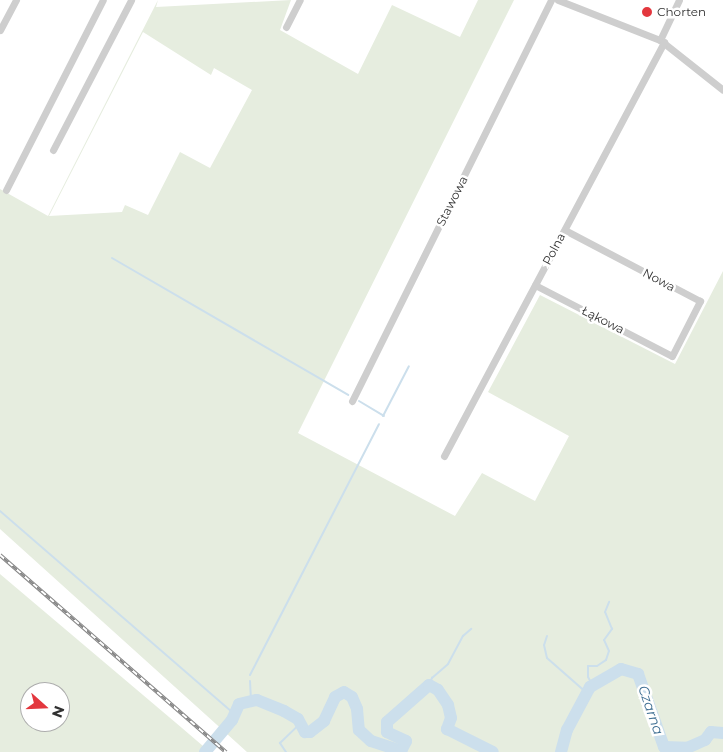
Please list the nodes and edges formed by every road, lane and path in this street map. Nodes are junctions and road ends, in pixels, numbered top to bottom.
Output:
1 (16, 0) edge
2 (103, 0) edge
3 (131, 0) edge
4 (300, 0) edge
5 (552, 0) edge
6 (558, 0) edge
7 (679, 0) edge
8 (286, 27) dead end
9 (0, 30) edge
10 (662, 41) junction
11 (723, 90) edge
12 (53, 150) dead end
13 (6, 190) dead end
14 (565, 230) junction
15 (535, 285) junction
16 (672, 356) joint
17 (352, 402) dead end
18 (444, 456) dead end

1 - 9 street
2 - 13 street
3 - 12 street
4 - 8 street
5 - 17 street, Stawowa
6 - 10 street
7 - 10 street, Polna
10 - 11 street
10 - 14 street, Polna
14 - 15 street, Polna
14 - 16 street, Nowa
15 - 16 street, Łąkowa
15 - 18 street, Polna

